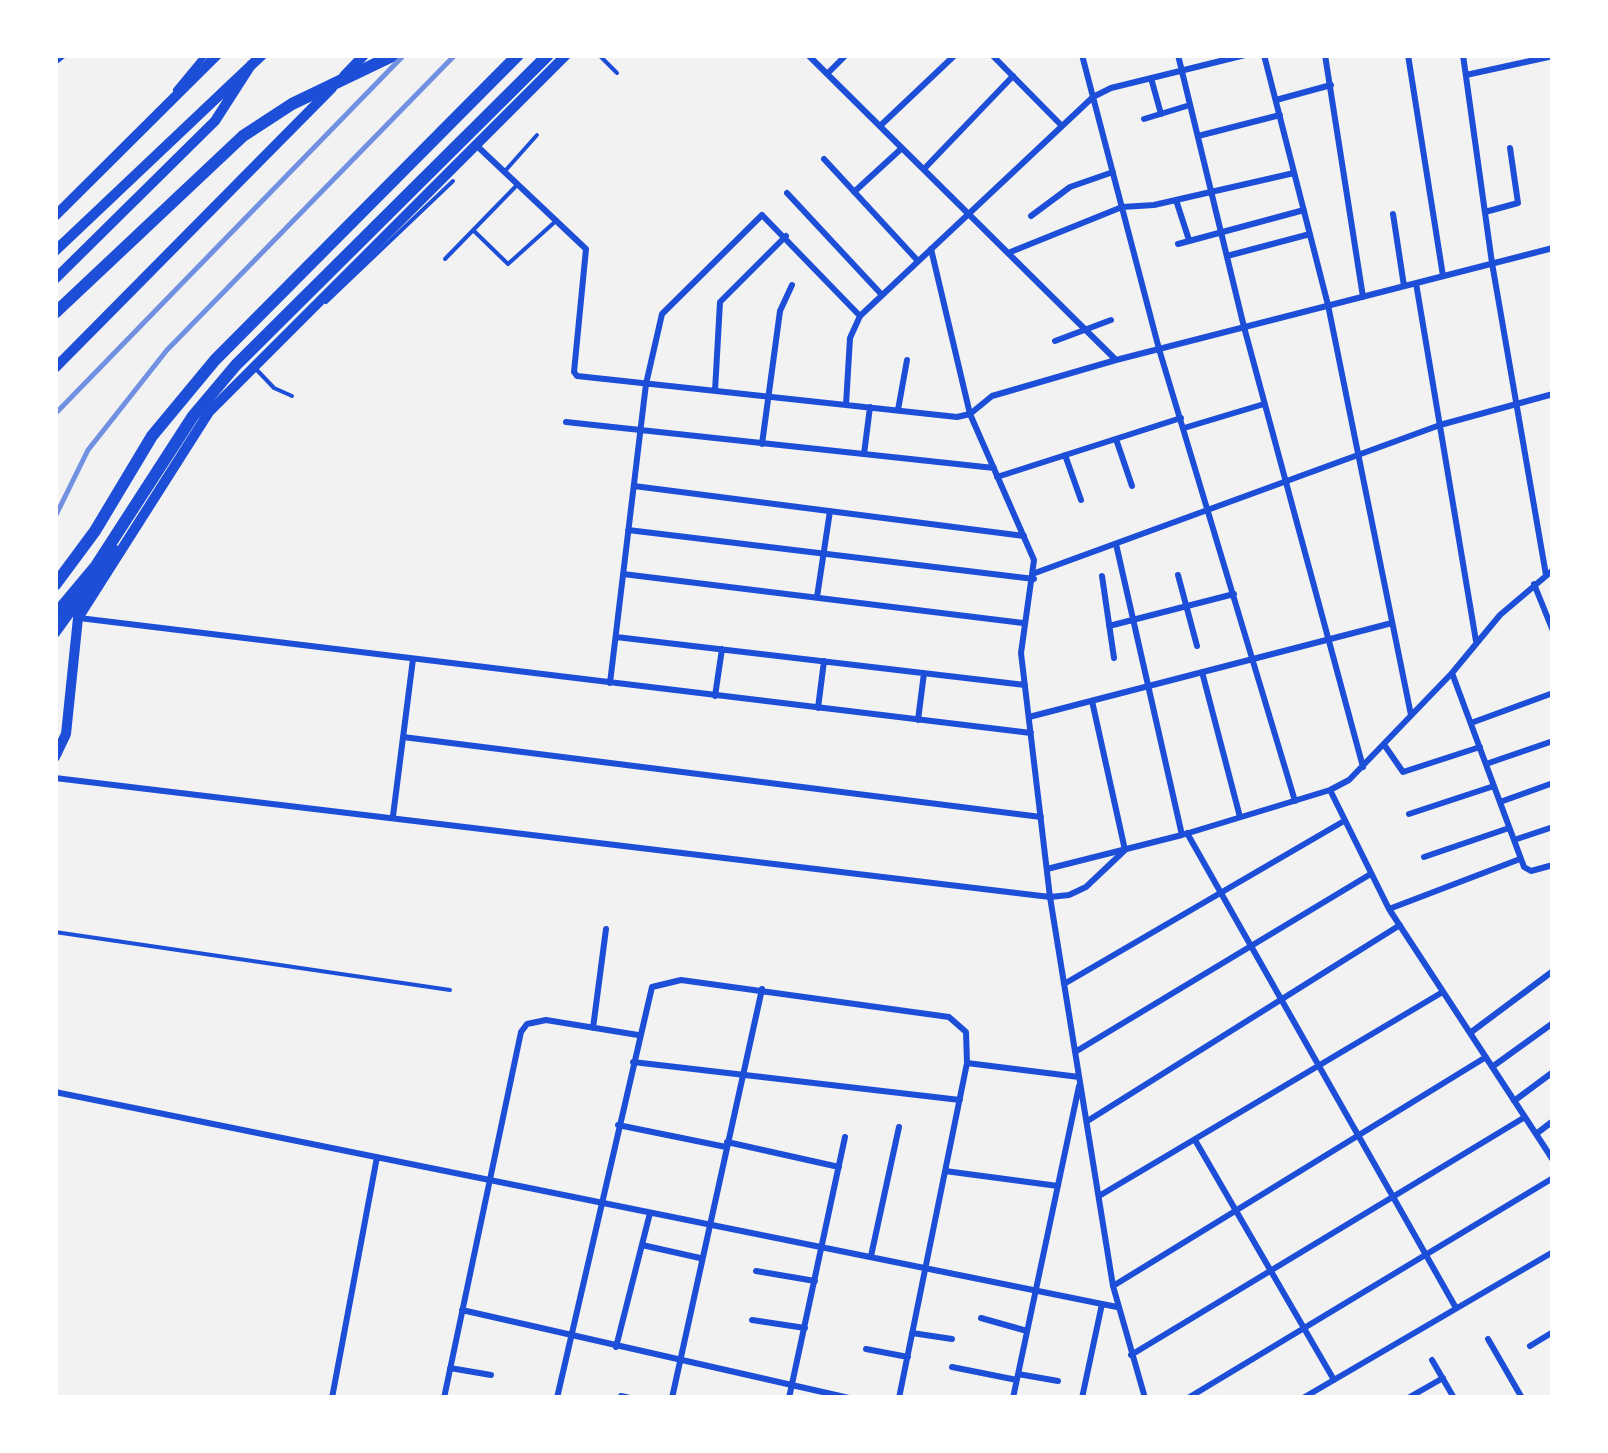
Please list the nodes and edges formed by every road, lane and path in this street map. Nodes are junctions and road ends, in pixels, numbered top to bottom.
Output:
1 (64, 55) edge
2 (205, 55) edge
3 (217, 55) edge
4 (262, 55) edge
5 (364, 55) edge
6 (394, 55) edge
7 (518, 55) edge
8 (548, 55) edge
9 (556, 55) edge
10 (566, 55) edge
11 (599, 55) edge
12 (808, 55) edge
13 (846, 55) edge
14 (955, 55) edge
15 (992, 55) edge
16 (1082, 55) edge
17 (1178, 55) edge
18 (1246, 55) edge
19 (1264, 55) edge
20 (1325, 55) edge
21 (1408, 55) edge
22 (1463, 55) edge
23 (1553, 56) edge
24 (55, 62) edge
25 (251, 65) junction
26 (1182, 71) junction
27 (616, 73) dead end
28 (827, 74) junction
29 (1466, 75) junction
30 (1013, 76) junction
31 (1150, 78) junction
32 (1331, 85) junction
33 (1093, 97) junction
34 (1276, 100) junction
35 (1190, 105) junction
36 (1161, 114) junction
37 (1280, 114) junction
38 (1144, 119) dead end
39 (146, 125) junction
40 (880, 126) junction
41 (1062, 126) junction
42 (537, 134) dead end
43 (1198, 136) junction
44 (476, 145) junction
45 (902, 148) junction
46 (1510, 148) dead end
47 (824, 159) dead end
48 (924, 169) junction
49 (505, 172) junction
50 (1113, 172) junction
51 (1294, 173) junction
52 (453, 181) dead end
53 (518, 184) junction
54 (854, 192) junction
55 (1211, 192) junction
56 (787, 193) dead end
57 (1176, 200) junction
58 (1122, 207) junction
59 (1304, 210) junction
60 (1485, 212) junction
61 (412, 214) junction
62 (968, 214) junction
63 (1393, 214) dead end
64 (55, 216) edge
65 (1031, 216) dead end
66 (556, 220) junction
67 (473, 230) junction
68 (1221, 232) junction
69 (1310, 234) junction
70 (786, 236) junction
71 (1188, 240) junction
72 (1178, 244) dead end
73 (1553, 248) edge
74 (932, 249) junction
75 (55, 251) edge
76 (1008, 254) junction
77 (1227, 256) junction
78 (445, 260) dead end
79 (918, 261) junction
80 (1492, 263) junction
81 (1442, 276) junction
82 (55, 279) edge
83 (1416, 283) junction
84 (792, 285) dead end
85 (1404, 286) junction
86 (882, 295) junction
87 (1362, 297) junction
88 (1328, 306) junction
89 (55, 313) edge
90 (860, 316) junction
91 (1111, 320) dead end
92 (1244, 327) junction
93 (1085, 330) junction
94 (1055, 341) dead end
95 (1159, 349) junction
96 (908, 360) dead end
97 (1116, 360) junction
98 (254, 367) junction
99 (55, 368) edge
100 (646, 384) junction
101 (716, 391) junction
102 (1553, 394) edge
103 (292, 396) dead end
104 (768, 397) junction
105 (1265, 404) junction
106 (1516, 404) junction
107 (846, 405) junction
108 (870, 408) junction
109 (898, 410) junction
110 (970, 414) junction
111 (1181, 418) junction
112 (566, 422) dead end
113 (1440, 425) junction
114 (1184, 428) junction
115 (640, 430) junction
116 (1116, 439) junction
117 (762, 444) junction
118 (864, 454) junction
119 (1358, 454) junction
120 (1065, 455) junction
121 (995, 472) junction
122 (1286, 481) junction
123 (634, 486) junction
124 (1132, 486) dead end
125 (1081, 500) dead end
126 (1209, 509) junction
127 (830, 511) junction
128 (628, 530) junction
129 (1024, 536) junction
130 (1116, 544) junction
131 (824, 553) junction
132 (112, 561) junction
133 (1550, 572) edge
134 (623, 574) junction
135 (1178, 574) dead end
136 (1034, 576) junction
137 (1102, 576) dead end
138 (1534, 584) junction
139 (55, 585) edge
140 (1234, 594) junction
141 (817, 598) junction
142 (1186, 606) junction
143 (55, 615) edge
144 (78, 618) junction
145 (1134, 620) junction
146 (1023, 622) junction
147 (1392, 622) junction
148 (1109, 626) junction
149 (1553, 631) edge
150 (55, 633) edge
151 (616, 637) junction
152 (1328, 640) junction
153 (1476, 642) junction
154 (1197, 646) dead end
155 (722, 649) junction
156 (1114, 658) dead end
157 (413, 659) junction
158 (1254, 659) junction
159 (824, 661) junction
160 (1202, 672) junction
161 (924, 673) junction
162 (1452, 673) junction
163 (610, 683) junction
164 (1026, 685) junction
165 (1150, 685) junction
166 (1553, 693) edge
167 (715, 696) junction
168 (1092, 701) junction
169 (818, 708) junction
170 (1410, 715) junction
171 (1029, 717) junction
172 (918, 720) junction
173 (1471, 723) junction
174 (1031, 733) junction
175 (403, 737) junction
176 (1553, 740) edge
177 (1385, 746) junction
178 (1480, 747) junction
179 (55, 756) edge
180 (1486, 764) junction
181 (1363, 767) junction
182 (55, 778) edge
183 (1553, 783) edge
184 (1494, 786) junction
185 (1330, 790) junction
186 (1295, 801) junction
187 (1500, 802) junction
188 (1409, 814) dead end
189 (393, 816) junction
190 (1041, 817) junction
191 (1240, 817) junction
192 (1344, 821) junction
193 (1553, 827) edge
194 (1509, 828) junction
195 (1184, 834) junction
196 (1514, 840) junction
197 (1124, 850) junction
198 (1424, 857) dead end
199 (1520, 859) junction
200 (1553, 865) edge
201 (1047, 869) junction
202 (1369, 875) junction
203 (1220, 893) junction
204 (1050, 897) junction
205 (1389, 909) junction
206 (1400, 925) junction
207 (606, 929) dead end
208 (55, 932) edge
209 (1251, 946) junction
210 (1553, 972) edge
211 (1064, 984) junction
212 (762, 989) junction
213 (450, 990) dead end
214 (1441, 993) junction
215 (1282, 1002) junction
216 (1553, 1023) edge
217 (593, 1028) junction
218 (1470, 1034) junction
219 (638, 1036) junction
220 (1075, 1052) junction
221 (1486, 1057) junction
222 (632, 1062) junction
223 (968, 1063) junction
224 (1318, 1066) junction
225 (1492, 1067) junction
226 (1553, 1072) edge
227 (742, 1075) junction
228 (1079, 1080) junction
229 (55, 1092) edge
230 (960, 1100) junction
231 (1514, 1101) junction
232 (1525, 1117) junction
233 (1089, 1120) junction
234 (1553, 1121) edge
235 (618, 1125) junction
236 (899, 1127) dead end
237 (1536, 1134) junction
238 (1358, 1136) junction
239 (846, 1137) dead end
240 (1195, 1140) junction
241 (726, 1144) junction
242 (377, 1157) junction
243 (1553, 1160) edge
244 (839, 1168) junction
245 (945, 1171) junction
246 (1553, 1178) edge
247 (489, 1180) junction
248 (1058, 1186) junction
249 (1100, 1196) junction
250 (1392, 1197) junction
251 (601, 1202) junction
252 (1236, 1210) junction
253 (650, 1213) junction
254 (708, 1224) junction
255 (642, 1245) junction
256 (822, 1247) junction
257 (1553, 1252) edge
258 (1426, 1255) junction
259 (871, 1256) junction
260 (700, 1258) junction
261 (926, 1267) junction
262 (1271, 1270) junction
263 (756, 1271) dead end
264 (815, 1281) junction
265 (1113, 1286) junction
266 (1036, 1290) junction
267 (1102, 1304) junction
268 (1117, 1308) junction
269 (1456, 1308) junction
270 (462, 1310) junction
271 (981, 1318) dead end
272 (752, 1320) dead end
273 (805, 1328) junction
274 (1304, 1328) junction
275 (1027, 1332) junction
276 (1553, 1332) edge
277 (912, 1333) junction
278 (571, 1336) junction
279 (1488, 1338) dead end
280 (952, 1340) dead end
281 (1530, 1346) dead end
282 (616, 1347) junction
283 (866, 1349) dead end
284 (1132, 1355) junction
285 (908, 1357) junction
286 (1432, 1360) dead end
287 (680, 1363) junction
288 (952, 1366) dead end
289 (450, 1368) junction
290 (491, 1375) dead end
291 (1017, 1377) junction
292 (1443, 1378) junction
293 (1334, 1380) junction
294 (1058, 1381) dead end
295 (791, 1386) junction
296 (332, 1398) edge
297 (444, 1398) edge
298 (557, 1398) edge
299 (672, 1398) edge
300 (788, 1398) edge
301 (849, 1398) edge
302 (899, 1398) edge
303 (1013, 1398) edge
304 (1082, 1398) edge
305 (1145, 1398) edge
306 (1188, 1398) edge
307 (1302, 1398) edge
308 (1408, 1398) edge
309 (1454, 1398) edge
310 (1522, 1398) edge

1 - 24 street
2 - 39 street
3 - 39 main road
4 - 25 main road
5 - 99 main road
6 - 89 highway
7 - 139 highway
8 - 143 highway
9 - 132 main road
10 - 44 main road
11 - 27 lane
12 - 28 street
13 - 28 street
14 - 40 street
15 - 30 street
16 - 33 street
17 - 26 street
18 - 26 street
19 - 34 street
20 - 32 street
21 - 81 street
22 - 29 street
23 - 29 street
25 - 75 main road
25 - 82 main road
26 - 31 street
26 - 35 street
28 - 40 street
29 - 60 street
30 - 41 street
30 - 48 street
31 - 33 street
31 - 36 street
32 - 34 street
32 - 87 street
33 - 41 street
33 - 50 street
34 - 37 street
35 - 36 street
35 - 43 street
36 - 38 street
37 - 43 street
37 - 51 street
39 - 64 main road
40 - 45 street
41 - 62 street
42 - 49 lane
43 - 55 street
44 - 49 street
44 - 61 main road
45 - 48 street
45 - 54 street
46 - 60 street
47 - 54 street
48 - 62 street
49 - 53 street
50 - 58 street
50 - 65 street
51 - 55 street
51 - 59 street
52 - 61 lane
53 - 66 street
53 - 67 lane
54 - 79 street
55 - 57 street
55 - 68 street
56 - 86 street
57 - 58 street
57 - 71 street
58 - 76 street
58 - 95 street
59 - 68 street
59 - 69 street
60 - 80 street
61 - 98 main road
62 - 74 street
62 - 76 street
63 - 85 street
66 - 67 lane
66 - 100 street
67 - 78 lane
68 - 71 street
68 - 77 street
69 - 77 street
69 - 88 street
70 - 90 street
70 - 100 street
70 - 101 street
71 - 72 street
73 - 80 street
74 - 79 street
74 - 110 street
76 - 93 street
77 - 92 street
79 - 86 street
80 - 81 street
80 - 106 street
81 - 83 street
83 - 85 street
83 - 113 street
84 - 104 street
85 - 87 street
86 - 90 street
87 - 88 street
88 - 92 street
88 - 119 street
90 - 107 street
91 - 93 street
92 - 95 street
92 - 105 street
93 - 94 street
93 - 97 street
95 - 97 street
95 - 111 street
96 - 109 street
97 - 110 street
98 - 103 lane
98 - 132 main road
100 - 101 street
100 - 115 street
101 - 104 street
102 - 106 street
104 - 107 street
104 - 117 street
105 - 114 street
105 - 122 street
106 - 113 street
106 - 133 street
107 - 108 street
108 - 109 street
108 - 118 street
109 - 110 street
110 - 121 street
111 - 114 street
111 - 116 street
112 - 115 street
113 - 119 street
113 - 153 street
114 - 126 street
115 - 117 street
115 - 123 street
116 - 120 street
116 - 124 street
117 - 118 street
118 - 121 street
119 - 122 street
119 - 147 street
120 - 121 street
120 - 125 street
121 - 129 street
122 - 126 street
122 - 152 street
123 - 127 street
123 - 128 street
126 - 130 street
126 - 140 street
127 - 129 street
127 - 131 street
128 - 131 street
128 - 134 street
129 - 136 street
130 - 136 street
130 - 145 street
131 - 136 street
131 - 141 street
132 - 144 main road
132 - 150 main road
133 - 138 street
134 - 141 street
134 - 151 street
135 - 142 street
136 - 146 street
137 - 148 street
138 - 149 street
138 - 153 street
140 - 142 street
140 - 158 street
141 - 146 street
142 - 145 street
142 - 154 street
144 - 157 street
144 - 179 main road
145 - 148 street
145 - 165 street
146 - 164 street
147 - 152 street
147 - 170 street
148 - 156 street
151 - 155 street
151 - 163 street
152 - 158 street
152 - 181 street
153 - 162 street
155 - 159 street
155 - 167 street
157 - 163 street
157 - 175 street
158 - 160 street
158 - 186 street
159 - 161 street
159 - 169 street
160 - 165 street
160 - 191 street
161 - 164 street
161 - 172 street
162 - 170 street
162 - 173 street
163 - 167 street
164 - 171 street
165 - 168 street
165 - 195 street
166 - 173 street
167 - 169 street
168 - 171 street
168 - 197 street
169 - 172 street
170 - 177 street
171 - 174 street
172 - 174 street
173 - 178 street
174 - 190 street
175 - 189 street
175 - 190 street
176 - 180 street
177 - 178 street
177 - 181 street
178 - 180 street
180 - 184 street
181 - 185 street
182 - 189 street
183 - 187 street
184 - 187 street
184 - 188 street
185 - 186 street
185 - 192 street
186 - 191 street
187 - 194 street
189 - 204 street
190 - 201 street
191 - 195 street
192 - 202 street
192 - 203 street
193 - 196 street
194 - 196 street
194 - 198 street
195 - 197 street
195 - 203 street
196 - 199 street
197 - 201 street
197 - 204 street
199 - 200 street
199 - 205 street
201 - 204 street
202 - 205 street
202 - 209 street
203 - 209 street
203 - 211 street
204 - 211 street
205 - 206 street
206 - 214 street
206 - 215 street
207 - 217 street
208 - 213 lane
209 - 215 street
209 - 220 street
210 - 218 street
211 - 220 street
212 - 219 street
212 - 223 street
212 - 227 street
214 - 218 street
214 - 224 street
215 - 224 street
215 - 233 street
216 - 225 street
217 - 219 street
217 - 247 street
218 - 221 street
219 - 222 street
220 - 228 street
221 - 225 street
221 - 238 street
222 - 227 street
222 - 235 street
223 - 228 street
223 - 230 street
224 - 238 street
224 - 240 street
225 - 231 street
226 - 231 street
227 - 230 street
227 - 241 street
228 - 233 street
228 - 248 street
229 - 242 street
230 - 245 street
231 - 232 street
232 - 237 street
232 - 250 street
233 - 249 street
234 - 237 street
235 - 241 street
235 - 251 street
236 - 259 street
237 - 243 street
238 - 250 street
238 - 252 street
239 - 244 street
240 - 249 street
240 - 252 street
241 - 244 street
241 - 254 street
242 - 247 street
242 - 296 street
244 - 256 street
245 - 248 street
245 - 261 street
246 - 258 street
247 - 251 street
247 - 270 street
248 - 266 street
249 - 265 street
250 - 258 street
250 - 262 street
251 - 253 street
251 - 278 street
252 - 262 street
252 - 265 street
253 - 254 street
253 - 255 street
254 - 256 street
254 - 260 street
255 - 260 street
255 - 282 street
256 - 259 street
256 - 264 street
257 - 269 street
258 - 269 street
258 - 274 street
259 - 261 street
260 - 287 street
261 - 266 street
261 - 277 street
262 - 274 street
262 - 284 street
263 - 264 street
264 - 273 street
265 - 268 street
266 - 267 street
266 - 275 street
267 - 268 street
267 - 304 street
268 - 284 street
269 - 293 street
270 - 278 street
270 - 289 street
271 - 275 street
272 - 273 street
273 - 295 street
274 - 293 street
274 - 306 street
275 - 291 street
276 - 281 street
277 - 280 street
277 - 285 street
278 - 282 street
278 - 298 street
279 - 310 street
282 - 287 street
283 - 285 street
284 - 305 street
285 - 302 street
286 - 292 street
287 - 295 street
287 - 299 street
288 - 291 street
289 - 290 street
289 - 297 street
291 - 294 street
291 - 303 street
292 - 308 street
292 - 309 street
293 - 307 street
295 - 300 street
295 - 301 street

